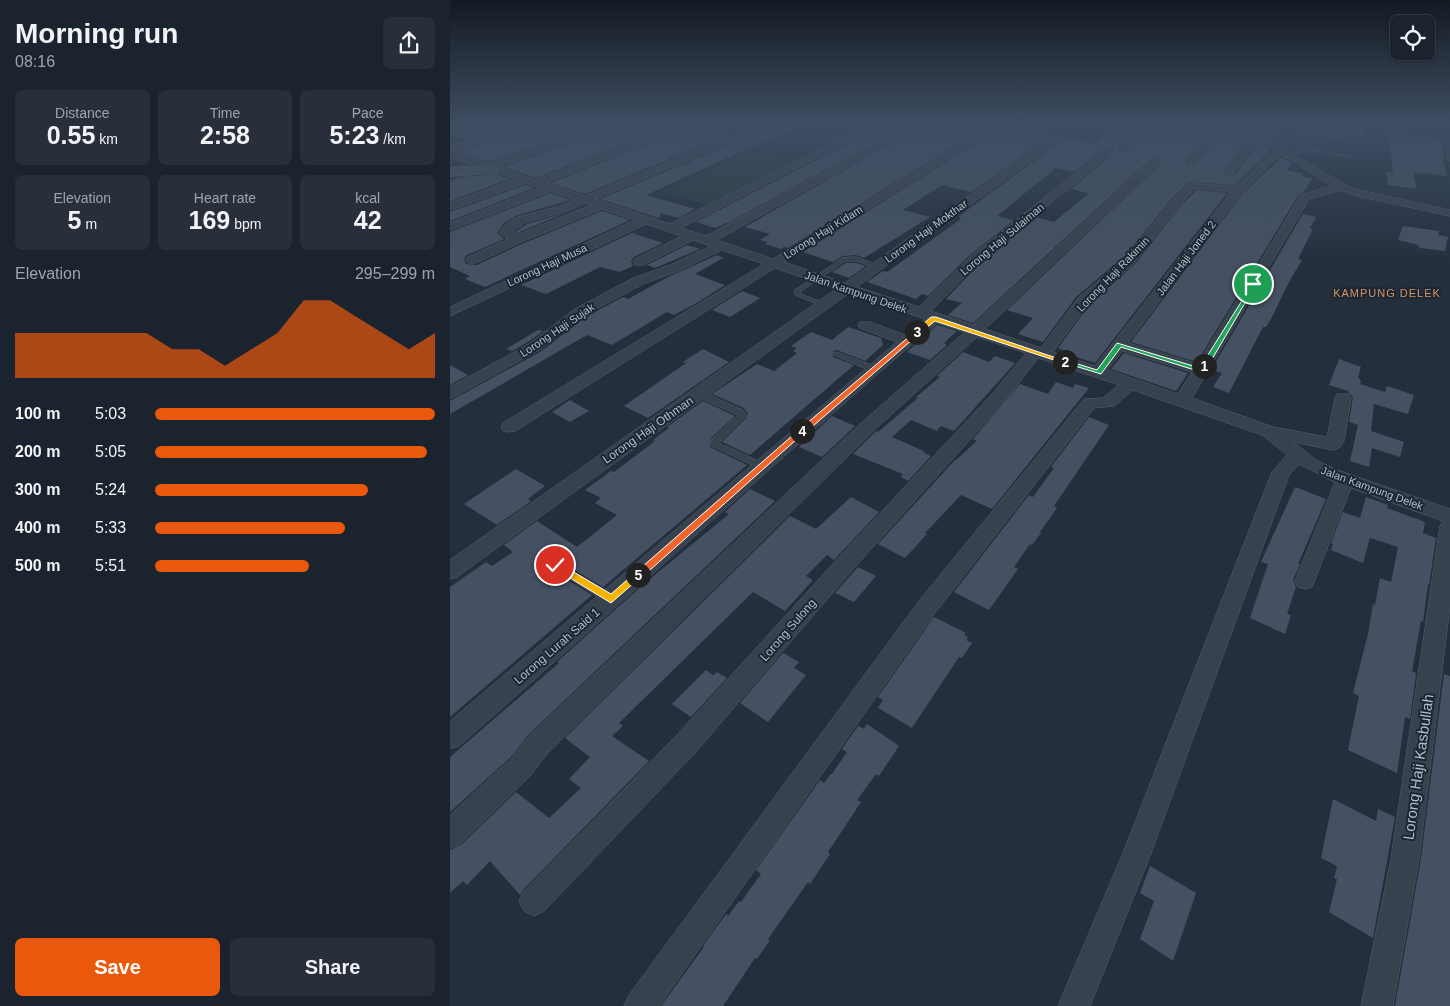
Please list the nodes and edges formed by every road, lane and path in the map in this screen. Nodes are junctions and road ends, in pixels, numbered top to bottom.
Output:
1 (498, 170) edge
2 (570, 170) edge
3 (658, 170) edge
4 (786, 170) edge
5 (835, 170) edge
6 (925, 170) edge
7 (1011, 170) edge
8 (1085, 170) edge
9 (1146, 170) edge
10 (1259, 170) edge
11 (1313, 170) edge
12 (525, 179) junction
13 (536, 183) junction
14 (1341, 187) junction
15 (550, 188) junction
16 (1238, 190) junction
17 (586, 200) junction
18 (602, 205) junction
19 (450, 207) edge
20 (1450, 213) edge
21 (645, 220) junction
22 (450, 227) edge
23 (670, 229) junction
24 (691, 236) junction
25 (517, 239) junction
26 (706, 241) junction
27 (721, 246) junction
28 (472, 260) dead end
29 (639, 262) dead end
30 (773, 264) junction
31 (878, 266) junction
32 (815, 278) junction
33 (847, 289) junction
34 (824, 305) junction
35 (450, 312) edge
36 (927, 316) junction
37 (865, 325) dead end
38 (974, 332) junction
39 (907, 341) junction
40 (1120, 345) junction
41 (836, 354) dead end
42 (1040, 354) junction
43 (874, 369) junction
44 (1201, 370) junction
45 (1113, 378) junction
46 (450, 394) edge
47 (699, 394) junction
48 (1343, 398) dead end
49 (1182, 400) junction
50 (509, 427) dead end
51 (1268, 431) junction
52 (1297, 455) junction
53 (762, 466) junction
54 (1344, 480) junction
55 (1450, 516) edge
56 (1450, 526) edge
57 (555, 565) dead end
58 (450, 571) edge
59 (1304, 581) dead end
60 (611, 599) junction
61 (450, 737) edge
62 (450, 834) edge
63 (534, 901) dead end
64 (640, 1006) edge
65 (1074, 1006) edge
66 (1377, 1006) edge

1 - 12 street, Jalan Kampung Delek
2 - 13 street
3 - 17 street
4 - 23 street
5 - 26 street
6 - 30 street, Lorong Haji Kidam
7 - 31 street, Lorong Haji Mokthar
8 - 36 street, Lorong Haji Sulaiman
9 - 38 street
10 - 16 street, Jalan Haji Joned 2
11 - 14 street
12 - 13 street, Jalan Kampung Delek
12 - 19 street
13 - 15 street, Jalan Kampung Delek
14 - 20 street
14 - 44 street
15 - 17 street, Jalan Kampung Delek
15 - 22 street
16 - 40 street, Jalan Haji Joned 2
16 - 42 street, Lorong Haji Rakimin
17 - 18 street, Jalan Kampung Delek
17 - 25 street
18 - 21 street, Jalan Kampung Delek
18 - 25 street
21 - 23 street, Jalan Kampung Delek
21 - 35 street, Lorong Haji Musa
23 - 24 street, Jalan Kampung Delek
24 - 26 street, Jalan Kampung Delek
24 - 29 street
25 - 28 street
26 - 27 street, Jalan Kampung Delek
27 - 30 street, Jalan Kampung Delek
27 - 46 street, Lorong Haji Sujak
30 - 32 street, Jalan Kampung Delek
30 - 50 street, Lorong Haji Kidam
31 - 32 lane
31 - 33 street, Lorong Haji Mokthar
32 - 33 street, Jalan Kampung Delek
32 - 34 lane
33 - 34 street, Lorong Haji Othman
33 - 36 street, Jalan Kampung Delek
34 - 47 street, Lorong Haji Othman
36 - 38 street, Jalan Kampung Delek
36 - 39 street, Lorong Lurah Said 1
37 - 39 street
38 - 42 street, Jalan Kampung Delek
38 - 62 street
39 - 43 street, Lorong Lurah Said 1
40 - 44 street
40 - 45 street, Jalan Haji Joned 2
41 - 43 lane
42 - 45 street, Jalan Kampung Delek
42 - 63 street, Lorong Sulong
43 - 53 street, Lorong Lurah Said 1
44 - 49 street
45 - 49 street, Jalan Kampung Delek
45 - 64 street, Jalan Haji Joned 2
47 - 53 lane
47 - 58 street, Lorong Haji Othman
48 - 51 street
49 - 51 street, Jalan Kampung Delek
51 - 52 street, Jalan Kampung Delek
52 - 54 street, Jalan Kampung Delek
52 - 65 street
53 - 60 street, Lorong Lurah Said 1
54 - 55 street, Jalan Kampung Delek
54 - 59 street
56 - 66 street, Lorong Haji Kasbullah
57 - 60 lane
60 - 61 street, Lorong Lurah Said 1

